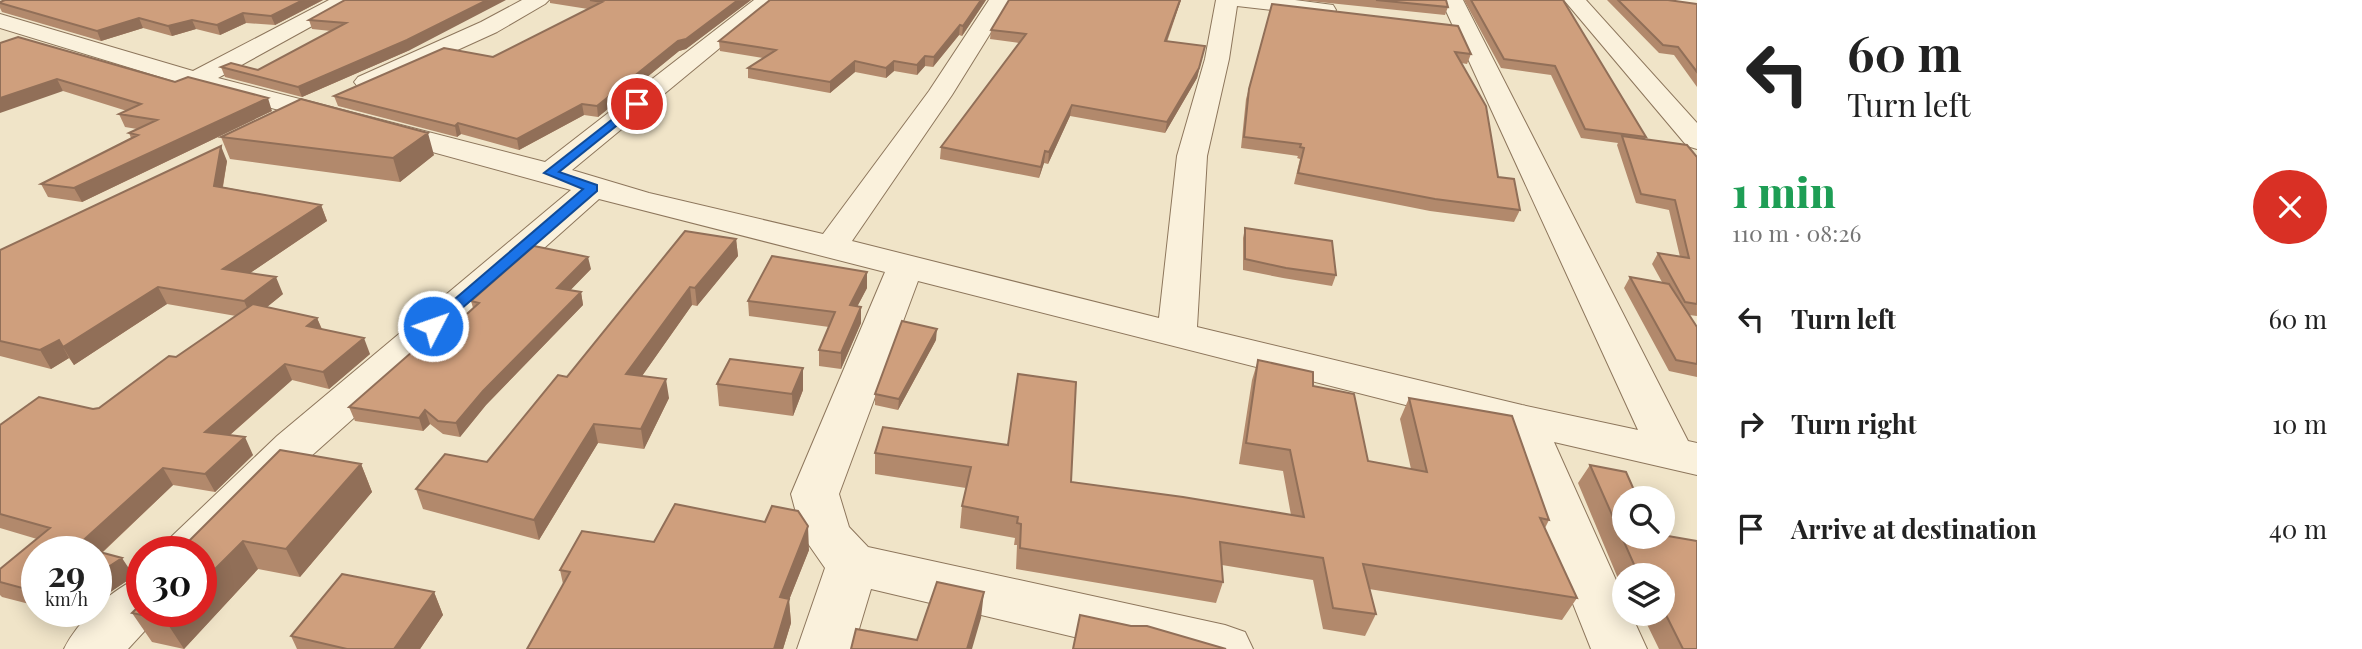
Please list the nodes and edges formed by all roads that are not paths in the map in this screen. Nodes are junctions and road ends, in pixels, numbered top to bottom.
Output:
1 (11, 0) edge
2 (345, 0) edge
3 (538, 0) edge
4 (767, 0) edge
5 (1000, 0) edge
6 (1227, 0) edge
7 (1240, 0) edge
8 (1574, 0) edge
9 (1664, 0) edge
10 (1697, 3) edge
11 (0, 4) edge
12 (1346, 13) edge
13 (1453, 17) edge
14 (3, 38) edge
15 (196, 80) junction
16 (306, 108) junction
17 (269, 126) edge
18 (1697, 140) edge
19 (550, 173) junction
20 (592, 188) junction
21 (832, 245) junction
22 (905, 267) junction
23 (1177, 335) junction
24 (1522, 420) junction
25 (1684, 455) edge
26 (204, 536) edge
27 (852, 564) junction
28 (126, 615) edge
29 (92, 649) edge
30 (825, 649) edge
31 (1225, 649) edge
32 (1619, 649) edge

1 - 11 street
2 - 15 street
3 - 16 street
4 - 19 street
5 - 21 street
6 - 23 street
7 - 12 street
8 - 18 street
9 - 10 street
13 - 25 street
14 - 15 street
15 - 16 street
16 - 17 street
16 - 19 street
19 - 20 street
20 - 21 street
20 - 26 street
21 - 22 street
22 - 23 street
22 - 27 street
23 - 24 street
24 - 25 street
24 - 32 street
27 - 30 street
27 - 31 street
28 - 29 street

